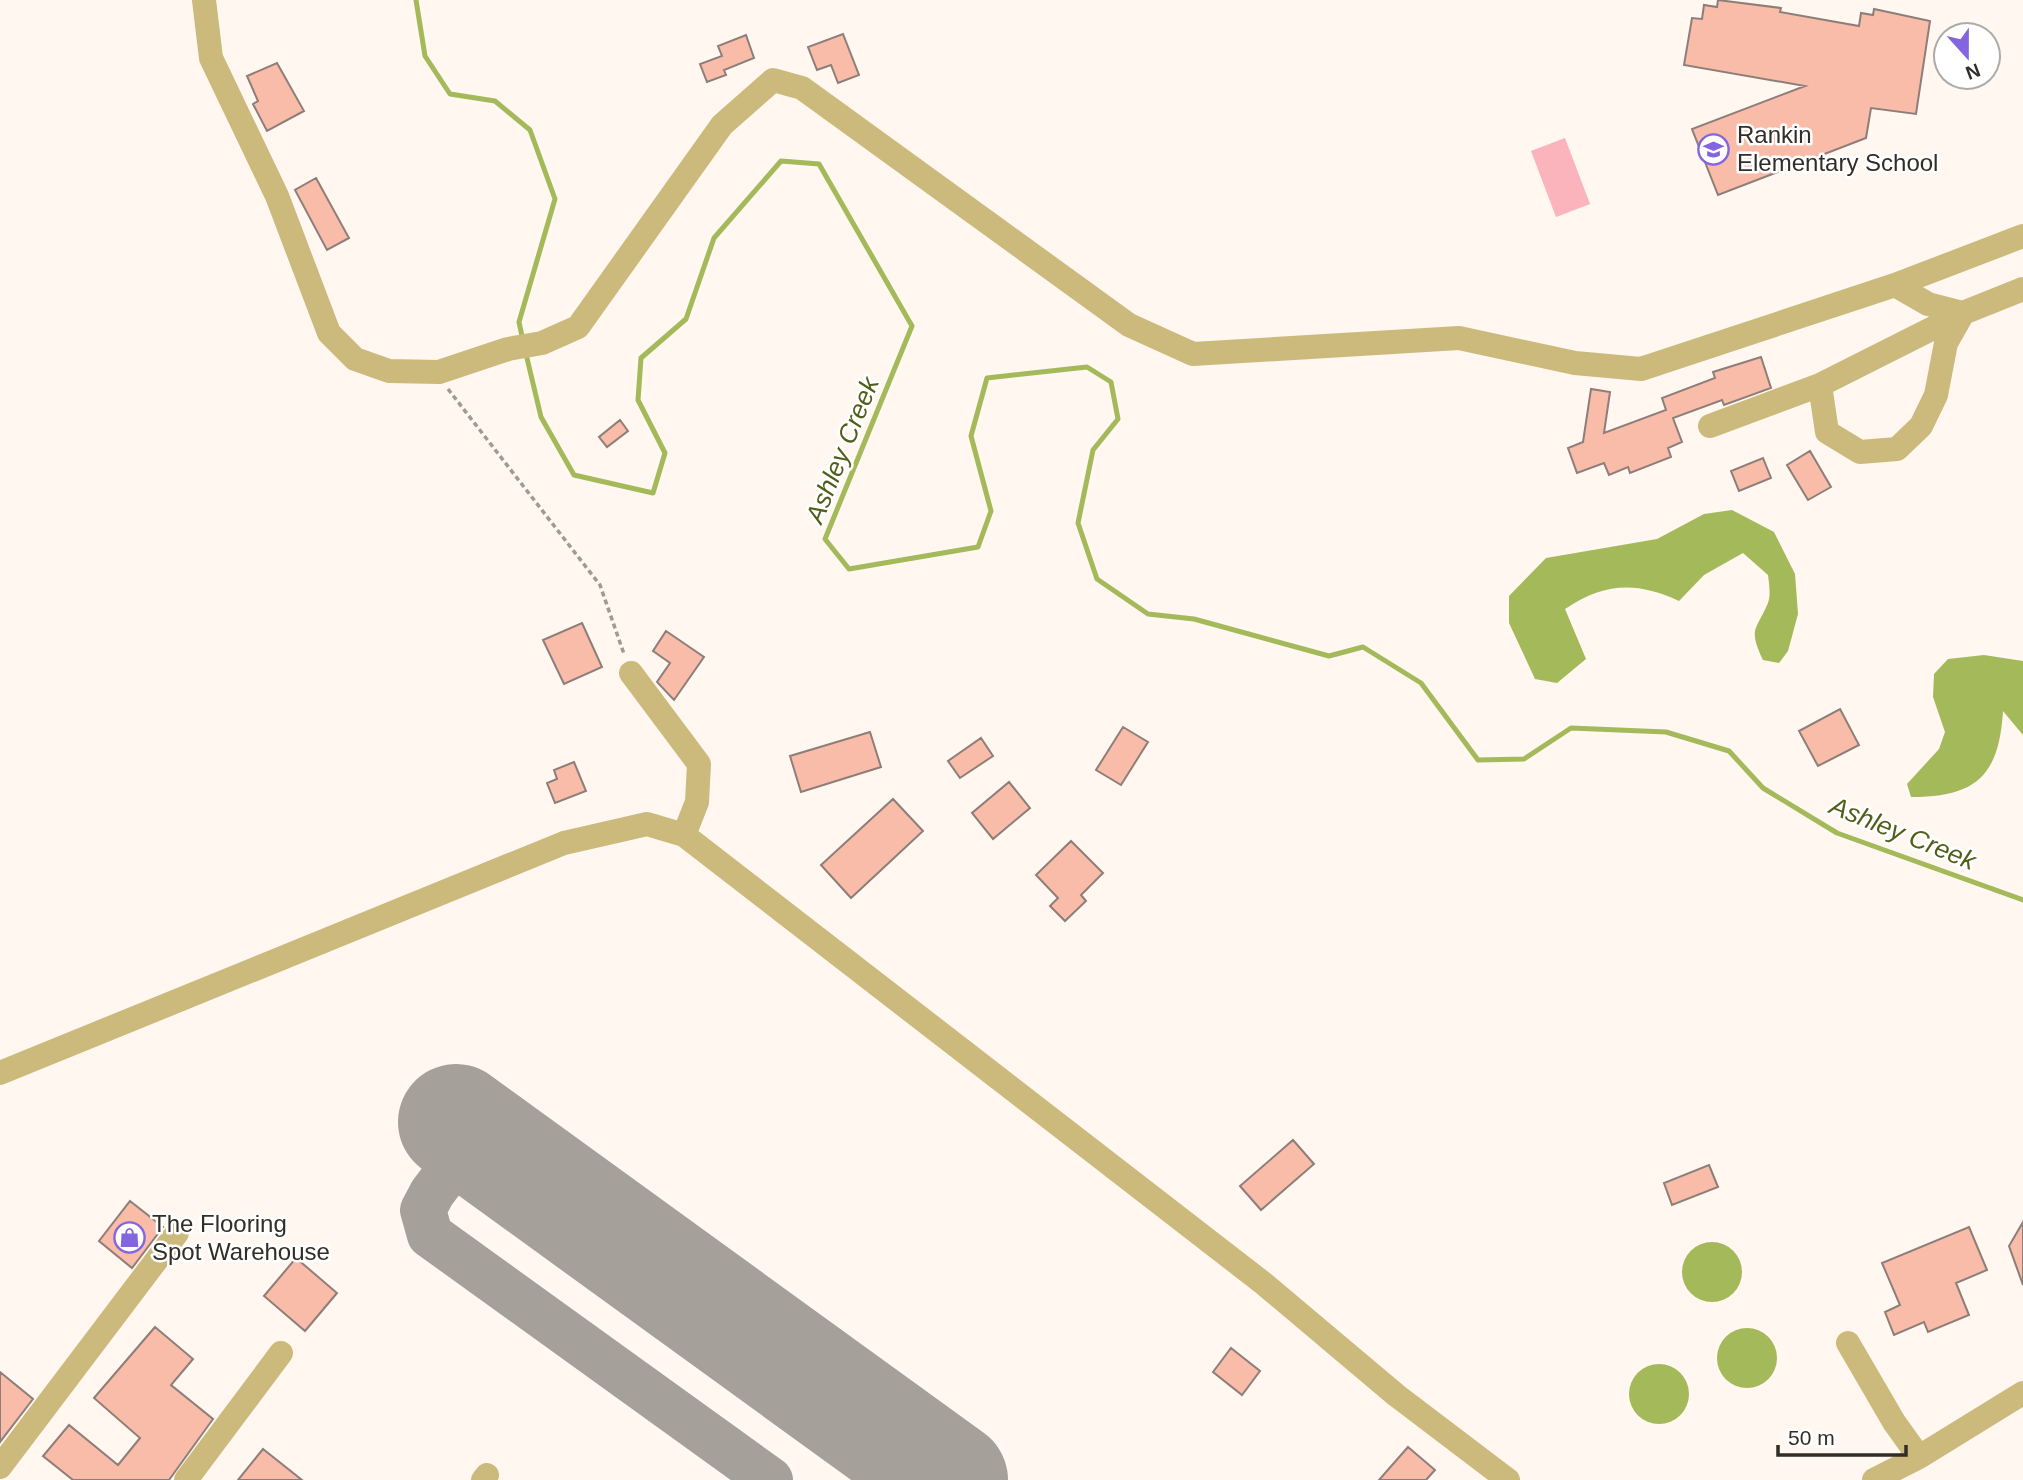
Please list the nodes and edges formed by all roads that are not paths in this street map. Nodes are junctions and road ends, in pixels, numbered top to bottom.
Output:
1 (204, 0) edge
2 (2023, 236) edge
3 (1895, 285) junction
4 (2023, 289) edge
5 (1963, 313) junction
6 (1820, 385) junction
7 (1710, 426) dead end
8 (631, 673) road end
9 (684, 835) junction
10 (0, 1073) edge
11 (177, 1233) dead end
12 (1848, 1343) dead end
13 (281, 1353) dead end
14 (2023, 1392) edge
15 (1919, 1457) junction
16 (0, 1467) edge
17 (186, 1480) edge
18 (1508, 1480) edge
19 (1874, 1480) edge

1 - 3 street
2 - 3 street
3 - 5 street
4 - 5 street
5 - 6 street
5 - 6 street
6 - 7 street
8 - 9 street
9 - 10 street
9 - 18 street
11 - 16 street
12 - 15 street
13 - 17 street
14 - 15 street
15 - 19 street

